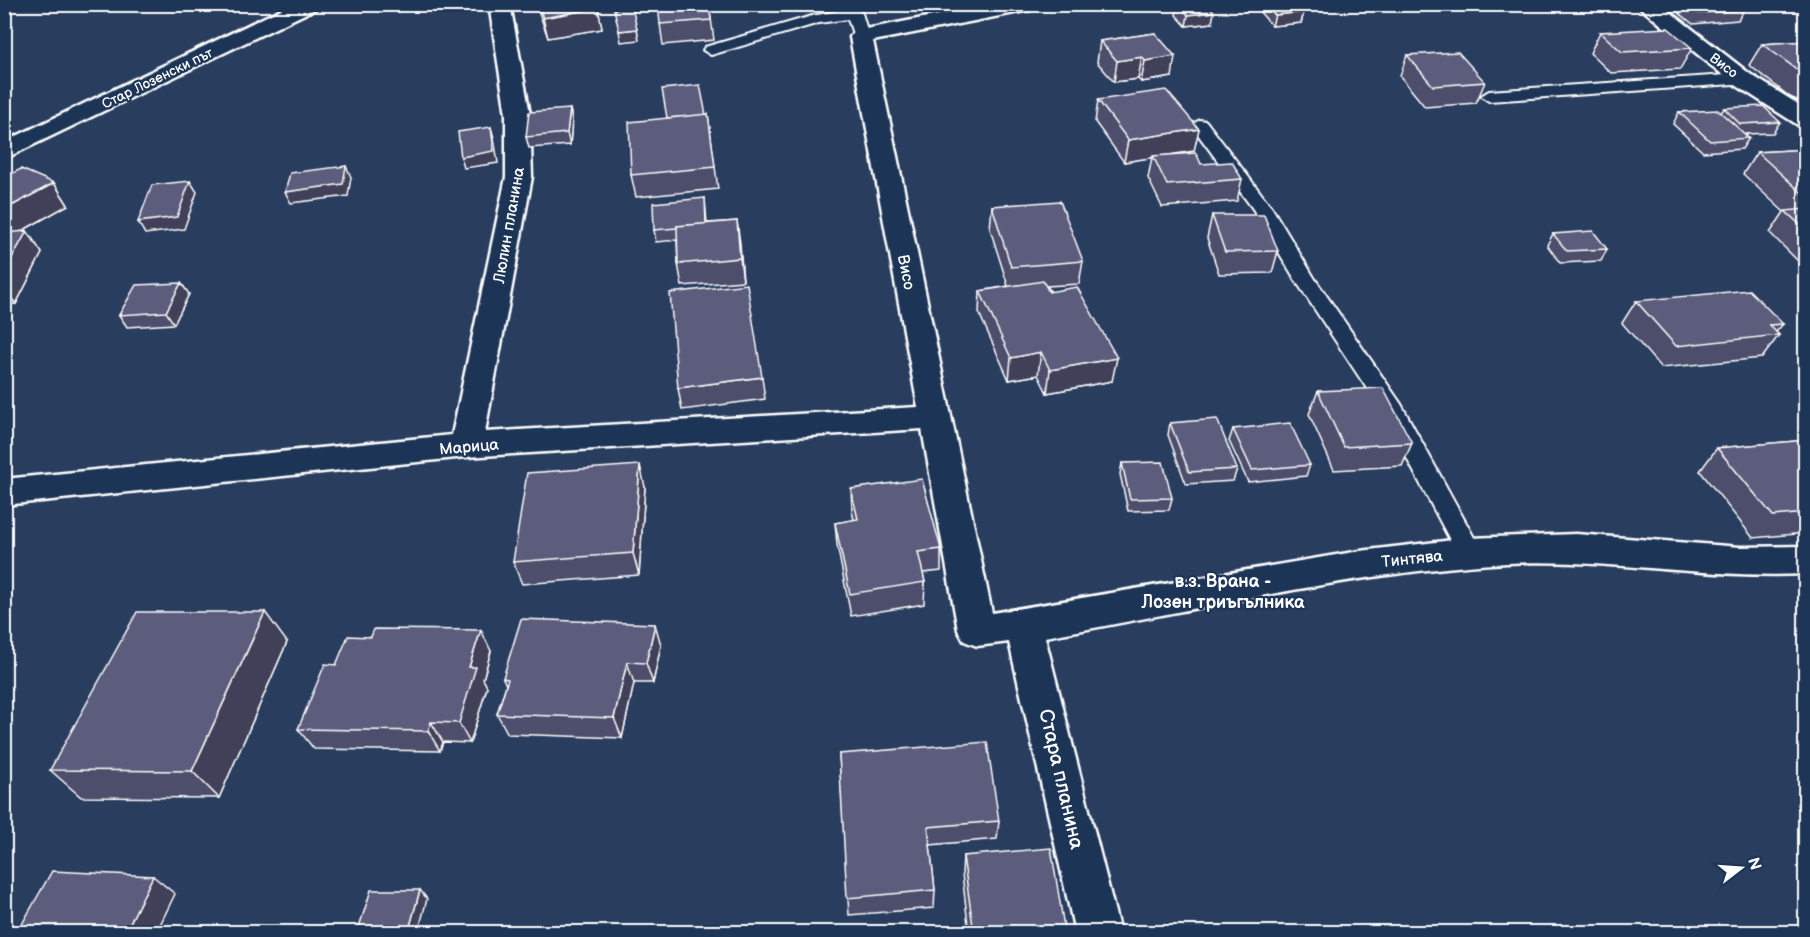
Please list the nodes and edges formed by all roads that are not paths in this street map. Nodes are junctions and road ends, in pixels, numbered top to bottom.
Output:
1 (310, 4) edge
2 (499, 4) edge
3 (1030, 4) edge
4 (1646, 4) edge
5 (861, 37) junction
6 (711, 50) dead end
7 (1742, 80) junction
8 (1489, 96) dead end
9 (1806, 120) edge
10 (1200, 124) dead end
11 (4, 152) edge
12 (936, 417) junction
13 (466, 445) junction
14 (5, 494) edge
15 (1469, 552) junction
16 (1806, 560) edge
17 (1024, 625) junction
18 (1097, 933) edge

1 - 11 street, Стар Лозенски път
2 - 13 street, Люлин планина
3 - 5 street
4 - 7 street, Висо
5 - 6 lane
5 - 12 street, Висо
7 - 8 lane
7 - 9 street, Висо
10 - 15 lane
12 - 13 street, Марица
12 - 17 street, Висо
13 - 14 street, Марица
15 - 16 street, Тинтява
15 - 17 street, Тинтява
17 - 18 street, Стара планина

